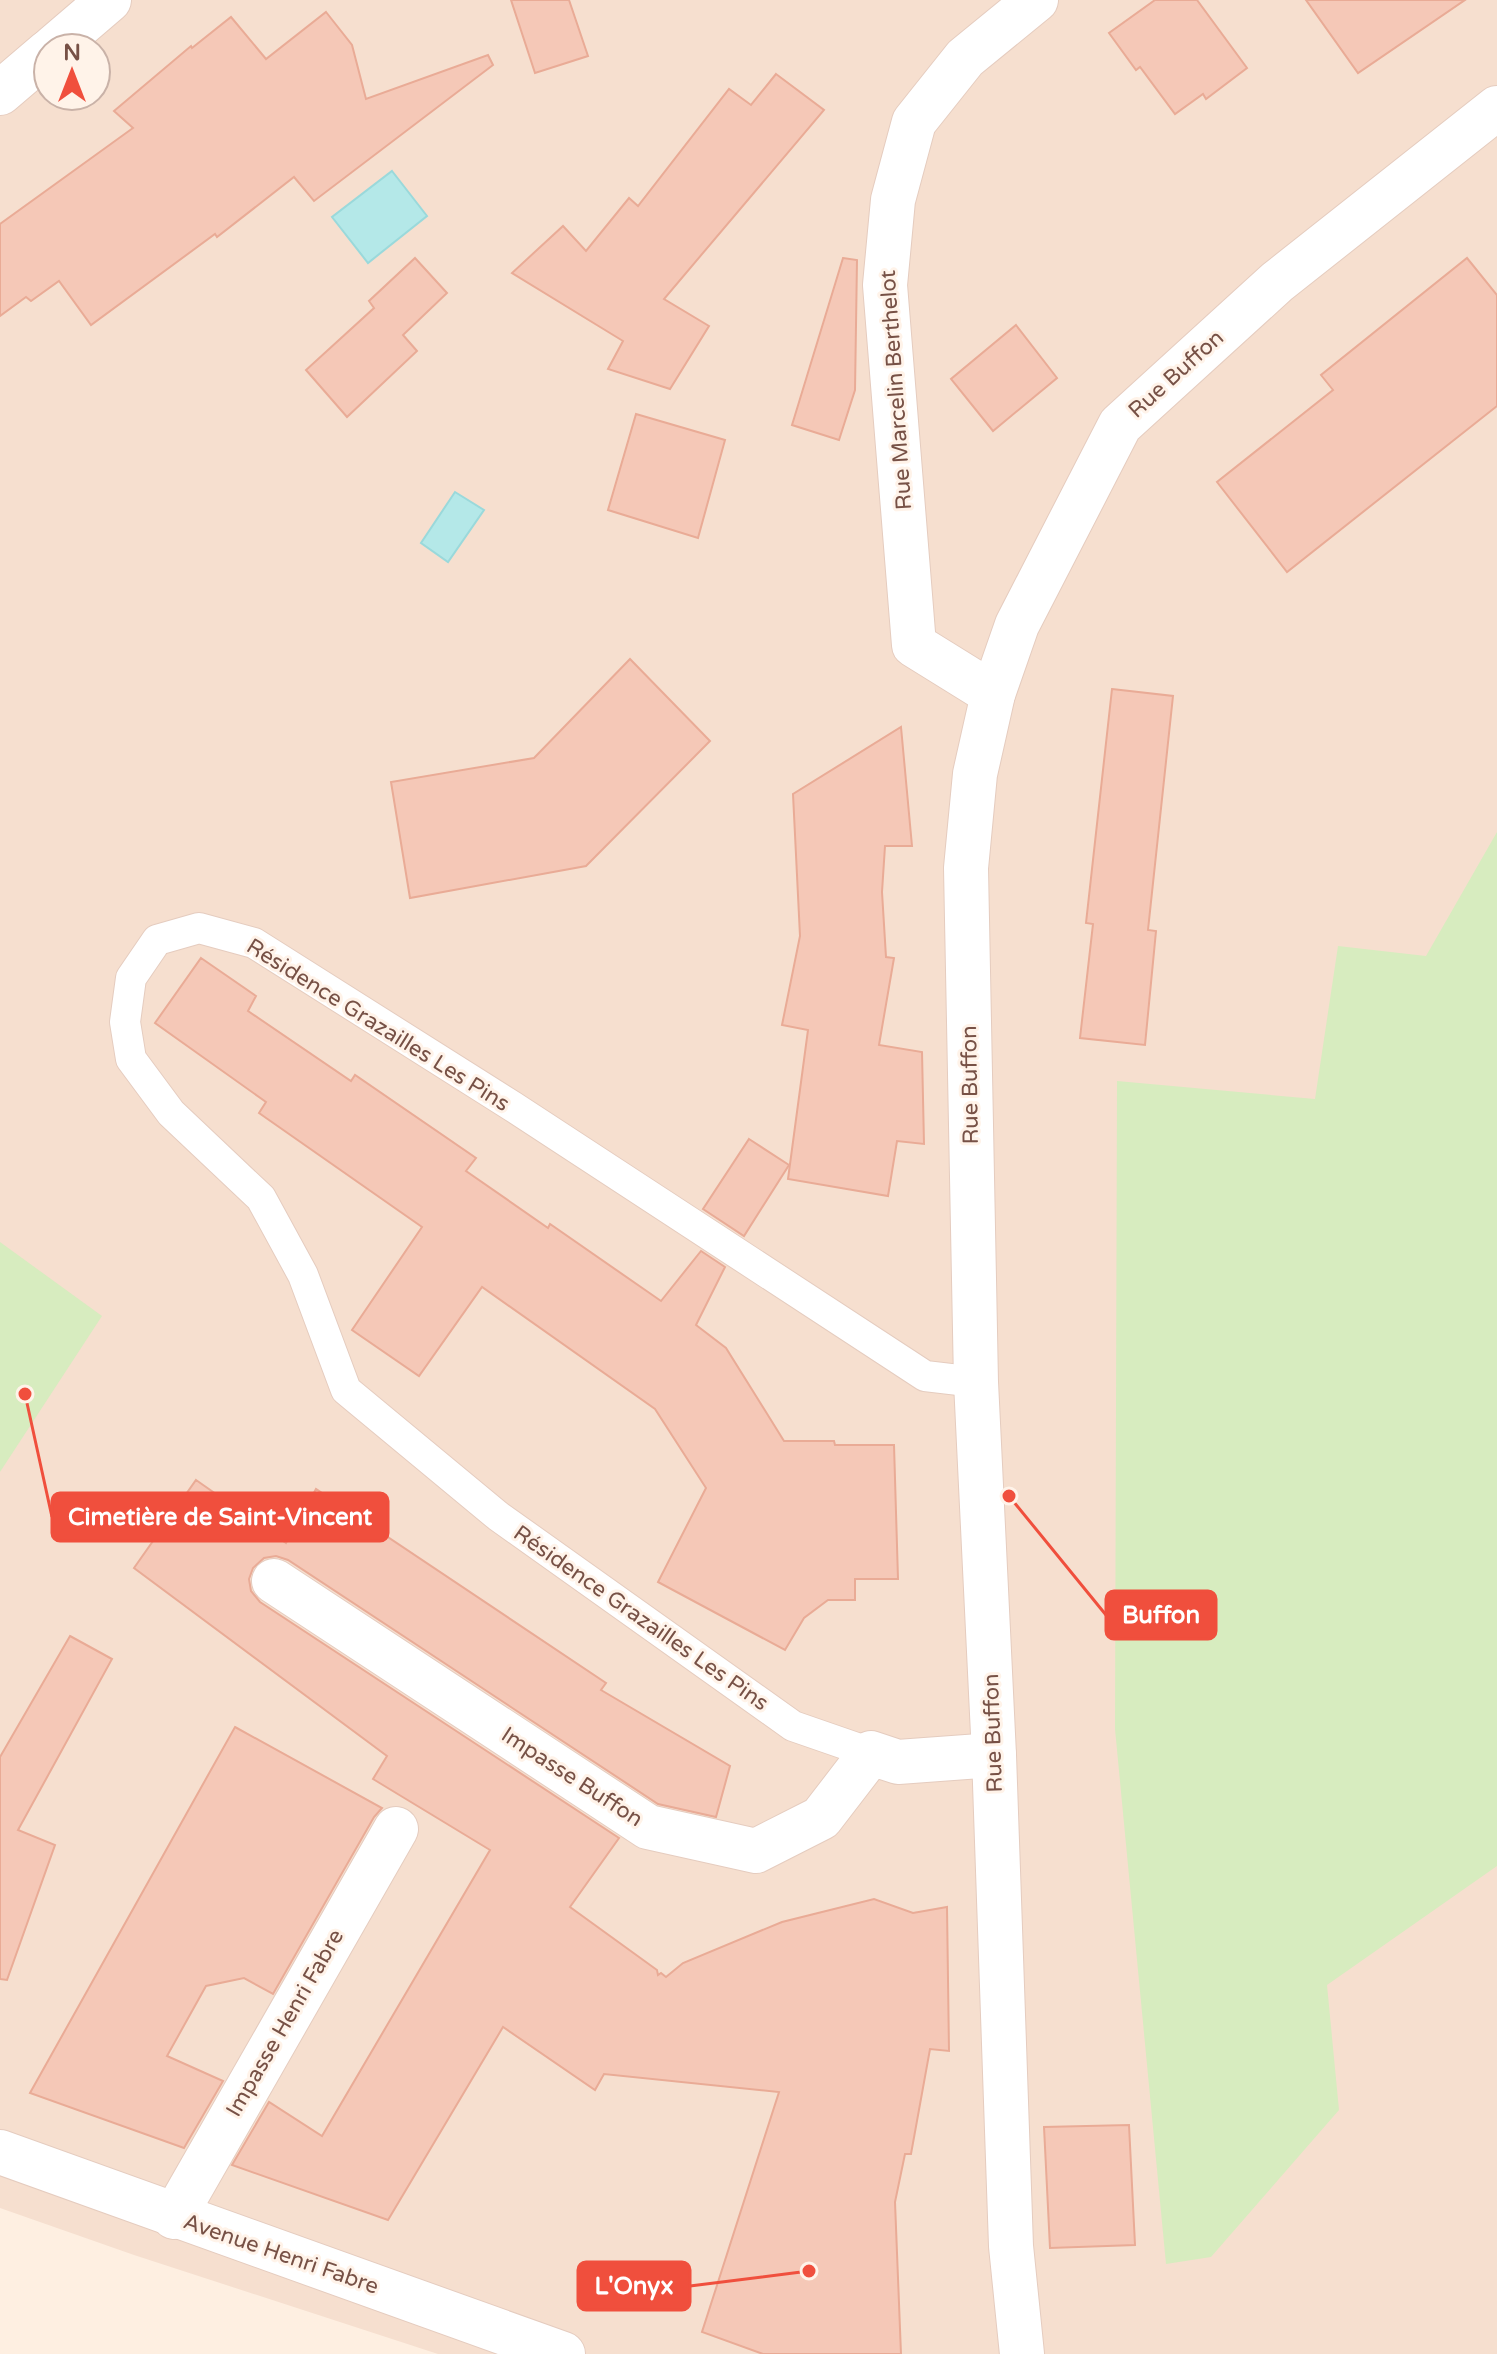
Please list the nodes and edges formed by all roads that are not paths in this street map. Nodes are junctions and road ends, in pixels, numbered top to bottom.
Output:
1 (109, 0) edge
2 (1036, 0) edge
3 (72, 32) edge
4 (32, 66) edge
5 (0, 93) edge
6 (1497, 108) edge
7 (993, 694) junction
8 (976, 1382) junction
9 (274, 1581) dead end
10 (871, 1753) junction
11 (994, 1755) junction
12 (396, 1829) dead end
13 (0, 2152) edge
14 (174, 2217) junction
15 (1012, 2269) junction
16 (563, 2354) edge
17 (990, 2354) edge
18 (1022, 2354) edge

1 - 3 street
2 - 7 street, Rue Marcelin Berthelot
4 - 5 street
6 - 7 street, Rue Buffon
7 - 8 street, Rue Buffon
8 - 10 lane, Résidence Grazailles Les Pins
8 - 11 street, Rue Buffon
9 - 10 street, Impasse Buffon
10 - 11 street
11 - 15 street, Rue Buffon
12 - 14 street, Impasse Henri Fabre
13 - 14 street, Avenue Henri Fabre
14 - 16 street, Avenue Henri Fabre
15 - 17 street, Rue Buffon
15 - 18 street, Rue Buffon

